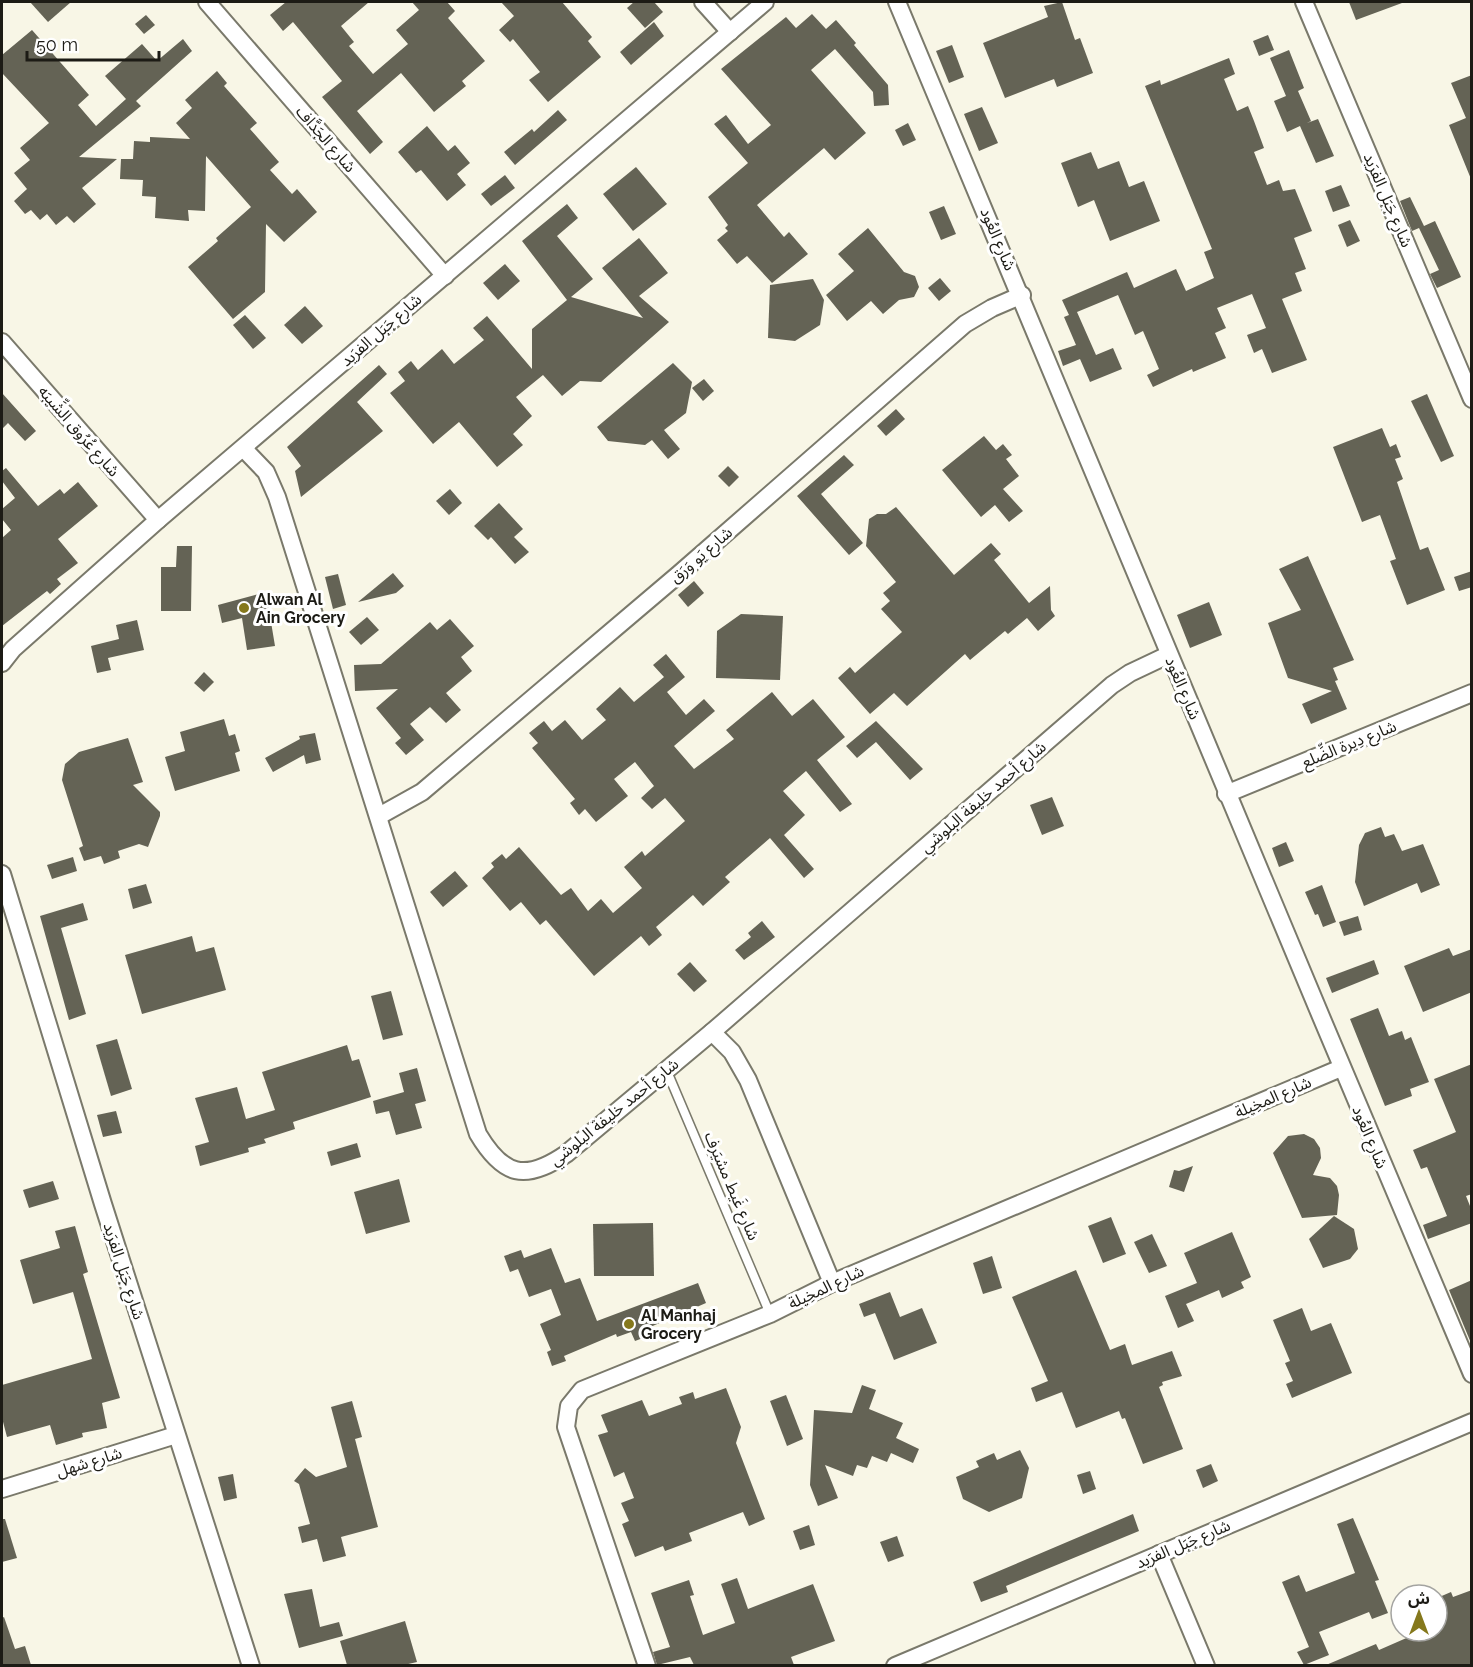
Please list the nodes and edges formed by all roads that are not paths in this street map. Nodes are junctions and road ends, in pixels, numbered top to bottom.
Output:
1 (207, 2) edge
2 (703, 2) edge
3 (765, 2) edge
4 (897, 2) edge
5 (1304, 2) edge
6 (730, 32) junction
7 (445, 276) junction
8 (1022, 295) junction
9 (2, 342) edge
10 (1466, 368) edge
11 (1472, 399) edge
12 (244, 449) junction
13 (158, 520) junction
14 (1168, 655) junction
15 (2, 663) edge
16 (1472, 693) edge
17 (1227, 794) junction
18 (379, 816) junction
19 (2, 874) edge
20 (712, 1032) junction
21 (666, 1068) junction
22 (1341, 1068) junction
23 (832, 1283) junction
24 (770, 1314) junction
25 (1472, 1374) edge
26 (1472, 1422) edge
27 (176, 1435) junction
28 (2, 1489) edge
29 (1159, 1554) junction
30 (251, 1665) edge
31 (647, 1665) edge
32 (895, 1665) edge
33 (1206, 1665) edge

1 - 7 street, شارع الجَدَّاف
2 - 6 street
3 - 6 street, شارع جَبَل الفرَيد
4 - 8 street, شارع العُود
5 - 10 street, شارع جَبَل الفرَيد
6 - 7 street, شارع جَبَل الفرَيد
7 - 12 street, شارع جَبَل الفرَيد
8 - 14 street, شارع العُود
8 - 18 street, شارع يَو وَرَق
9 - 13 street, شارع عُرُوق الشِّيبَه
10 - 11 street, شارع جَبَل الفرَيد
12 - 13 street, شارع جَبَل الفرَيد
12 - 18 street, شارع أحمد خليفة البلوشي
13 - 15 street, شارع جَبَل الفرَيد
14 - 17 street, شارع العُود
14 - 20 street, شارع أحمد خليفة البلوشي
16 - 17 street, شارع دِيرة الضِّلع
17 - 22 street, شارع العُود
18 - 21 street, شارع أحمد خليفة البلوشي
19 - 27 street, شارع جَبَل الفرَيد
20 - 21 street, شارع أحمد خليفة البلوشي
20 - 23 street
21 - 24 lane, شارع غَيط مشيَرف
22 - 23 street, شارع المخِيلة
22 - 25 street, شارع العُود
23 - 24 street, شارع المخِيلة
24 - 31 street, شارع المخِيلة
26 - 29 street, شارع جَبَل الفرَيد
27 - 28 street, شارع شهل
27 - 30 street, شارع جَبَل الفرَيد
29 - 32 street, شارع جَبَل الفرَيد
29 - 33 street

